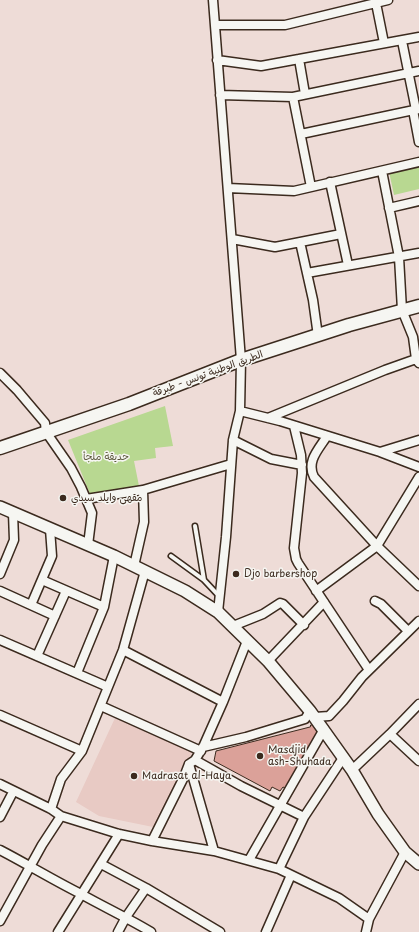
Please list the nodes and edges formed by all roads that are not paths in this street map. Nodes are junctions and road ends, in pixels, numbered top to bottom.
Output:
1 (213, 0) edge
2 (388, 0) edge
3 (376, 3) junction
4 (215, 25) junction
5 (419, 37) edge
6 (402, 41) junction
7 (384, 43) junction
8 (299, 59) junction
9 (217, 60) junction
10 (419, 71) edge
11 (408, 73) junction
12 (220, 94) junction
13 (305, 94) junction
14 (293, 97) junction
15 (416, 110) edge
16 (301, 134) junction
17 (419, 142) edge
18 (419, 162) edge
19 (382, 171) junction
20 (330, 182) junction
21 (311, 187) junction
22 (228, 188) junction
23 (419, 201) edge
24 (389, 208) junction
25 (341, 234) junction
26 (232, 239) junction
27 (300, 242) junction
28 (419, 252) edge
29 (399, 257) junction
30 (348, 265) junction
31 (307, 273) junction
32 (419, 306) edge
33 (402, 310) junction
34 (318, 336) junction
35 (241, 360) junction
36 (417, 361) edge
37 (0, 373) edge
38 (240, 411) junction
39 (267, 419) junction
40 (294, 426) junction
41 (46, 432) junction
42 (327, 436) junction
43 (233, 440) junction
44 (419, 440) edge
45 (0, 448) edge
46 (380, 452) junction
47 (231, 464) junction
48 (419, 467) edge
49 (302, 469) junction
50 (311, 472) junction
51 (419, 477) edge
52 (143, 490) junction
53 (86, 499) junction
54 (0, 507) edge
55 (13, 513) junction
56 (195, 526) dead end
57 (50, 529) junction
58 (88, 545) junction
59 (378, 546) junction
60 (114, 556) junction
61 (171, 556) dead end
62 (2, 564) edge
63 (134, 566) junction
64 (145, 571) junction
65 (0, 574) edge
66 (42, 580) junction
67 (204, 580) junction
68 (419, 586) edge
69 (66, 590) junction
70 (0, 591) edge
71 (316, 591) junction
72 (220, 596) junction
73 (376, 601) dead end
74 (324, 602) junction
75 (31, 605) junction
76 (104, 607) junction
77 (218, 612) junction
78 (55, 616) junction
79 (419, 621) edge
80 (304, 625) junction
81 (233, 626) junction
82 (408, 631) junction
83 (0, 640) edge
84 (247, 641) junction
85 (123, 650) junction
86 (37, 656) junction
87 (268, 661) junction
88 (369, 670) junction
89 (77, 673) junction
90 (108, 687) junction
91 (224, 702) junction
92 (419, 704) edge
93 (101, 706) junction
94 (313, 714) junction
95 (0, 715) edge
96 (324, 729) junction
97 (390, 734) junction
98 (202, 749) junction
99 (82, 751) junction
100 (343, 758) junction
101 (419, 761) edge
102 (192, 762) junction
103 (352, 770) junction
104 (0, 784) edge
105 (14, 792) junction
106 (280, 806) junction
107 (51, 809) junction
108 (61, 816) junction
109 (0, 817) edge
110 (304, 817) junction
111 (119, 834) junction
112 (152, 841) junction
113 (0, 850) edge
114 (214, 851) junction
115 (405, 852) junction
116 (249, 860) junction
117 (101, 864) junction
118 (419, 864) edge
119 (32, 866) junction
120 (279, 869) junction
121 (291, 875) junction
122 (146, 888) junction
123 (80, 894) junction
124 (126, 917) junction
125 (369, 919) junction
126 (0, 921) edge
127 (58, 932) edge
128 (118, 932) edge
129 (151, 932) edge
130 (220, 932) edge
131 (266, 932) edge
132 (366, 932) edge

1 - 4 street
2 - 3 street
3 - 4 street
3 - 7 street
4 - 9 street
5 - 6 street
6 - 7 street
6 - 11 street
7 - 8 street
8 - 9 street
8 - 13 street
9 - 12 street
10 - 11 street
11 - 13 street
11 - 15 street
12 - 14 street
12 - 22 street
13 - 14 street
14 - 16 street
15 - 16 street
15 - 17 street
16 - 21 street
18 - 19 street
19 - 20 street
19 - 24 street
20 - 21 street
20 - 25 street
21 - 22 street
22 - 26 street
23 - 24 street
24 - 29 street
25 - 27 street
25 - 30 street
26 - 27 street
26 - 35 street
27 - 31 street
28 - 29 street
29 - 30 street
29 - 33 street
30 - 31 street
31 - 34 street
32 - 33 main road, الطريق الوطنية تونس - طبرقة
33 - 34 main road, الطريق الوطنية تونس - طبرقة
33 - 36 street
34 - 35 main road, الطريق الوطنية تونس - طبرقة
35 - 38 street
35 - 41 main road, الطريق الوطنية تونس - طبرقة
36 - 39 street
37 - 41 street
38 - 39 street
38 - 43 street
39 - 40 street
40 - 42 street
40 - 49 street
41 - 45 main road, الطريق الوطنية تونس - طبرقة
41 - 53 street
42 - 46 street
42 - 50 street
43 - 47 street
43 - 49 street
44 - 46 street
46 - 48 street
47 - 52 street
47 - 72 street
49 - 50 street
49 - 71 street
50 - 59 street
51 - 59 street
52 - 53 street
52 - 63 street
53 - 58 street
54 - 55 main road
55 - 57 main road
55 - 62 street
56 - 67 lane
57 - 58 main road
57 - 66 street
58 - 60 main road
59 - 68 street
59 - 71 street
60 - 63 main road
60 - 76 street
61 - 67 lane
62 - 65 street
63 - 64 main road
64 - 77 main road
64 - 85 street
66 - 69 street
66 - 75 street
67 - 72 lane
69 - 76 street
69 - 78 street
70 - 75 street
71 - 74 street
72 - 77 street
73 - 82 street
74 - 80 street
74 - 88 street
75 - 78 street
76 - 89 street
77 - 81 main road
78 - 86 street
79 - 82 street
80 - 81 street
80 - 87 street
81 - 84 main road
82 - 88 street
83 - 86 street
84 - 87 main road
84 - 91 street
85 - 90 street
85 - 91 street
86 - 89 street
87 - 94 main road
88 - 94 street
89 - 90 street
90 - 93 street
91 - 98 street
92 - 97 street
93 - 98 street
93 - 99 street
94 - 96 main road
94 - 98 street
95 - 99 street
96 - 100 main road
96 - 106 street
97 - 101 street
97 - 103 street
98 - 102 street
99 - 107 street
100 - 103 main road
100 - 110 street
102 - 106 street
102 - 112 street
102 - 114 street
103 - 115 main road
104 - 105 street
105 - 107 street
105 - 109 street
106 - 110 street
106 - 116 street
107 - 108 street
108 - 111 street
108 - 119 street
110 - 120 street
111 - 112 street
111 - 117 street
112 - 114 street
113 - 119 street
114 - 116 street
115 - 118 main road
115 - 125 street
116 - 120 street
117 - 122 street
117 - 123 street
119 - 123 street
119 - 126 street
120 - 121 street
121 - 125 street
121 - 131 street
122 - 124 street
122 - 130 street
123 - 124 street
123 - 127 street
124 - 128 street
124 - 129 street
125 - 132 street

